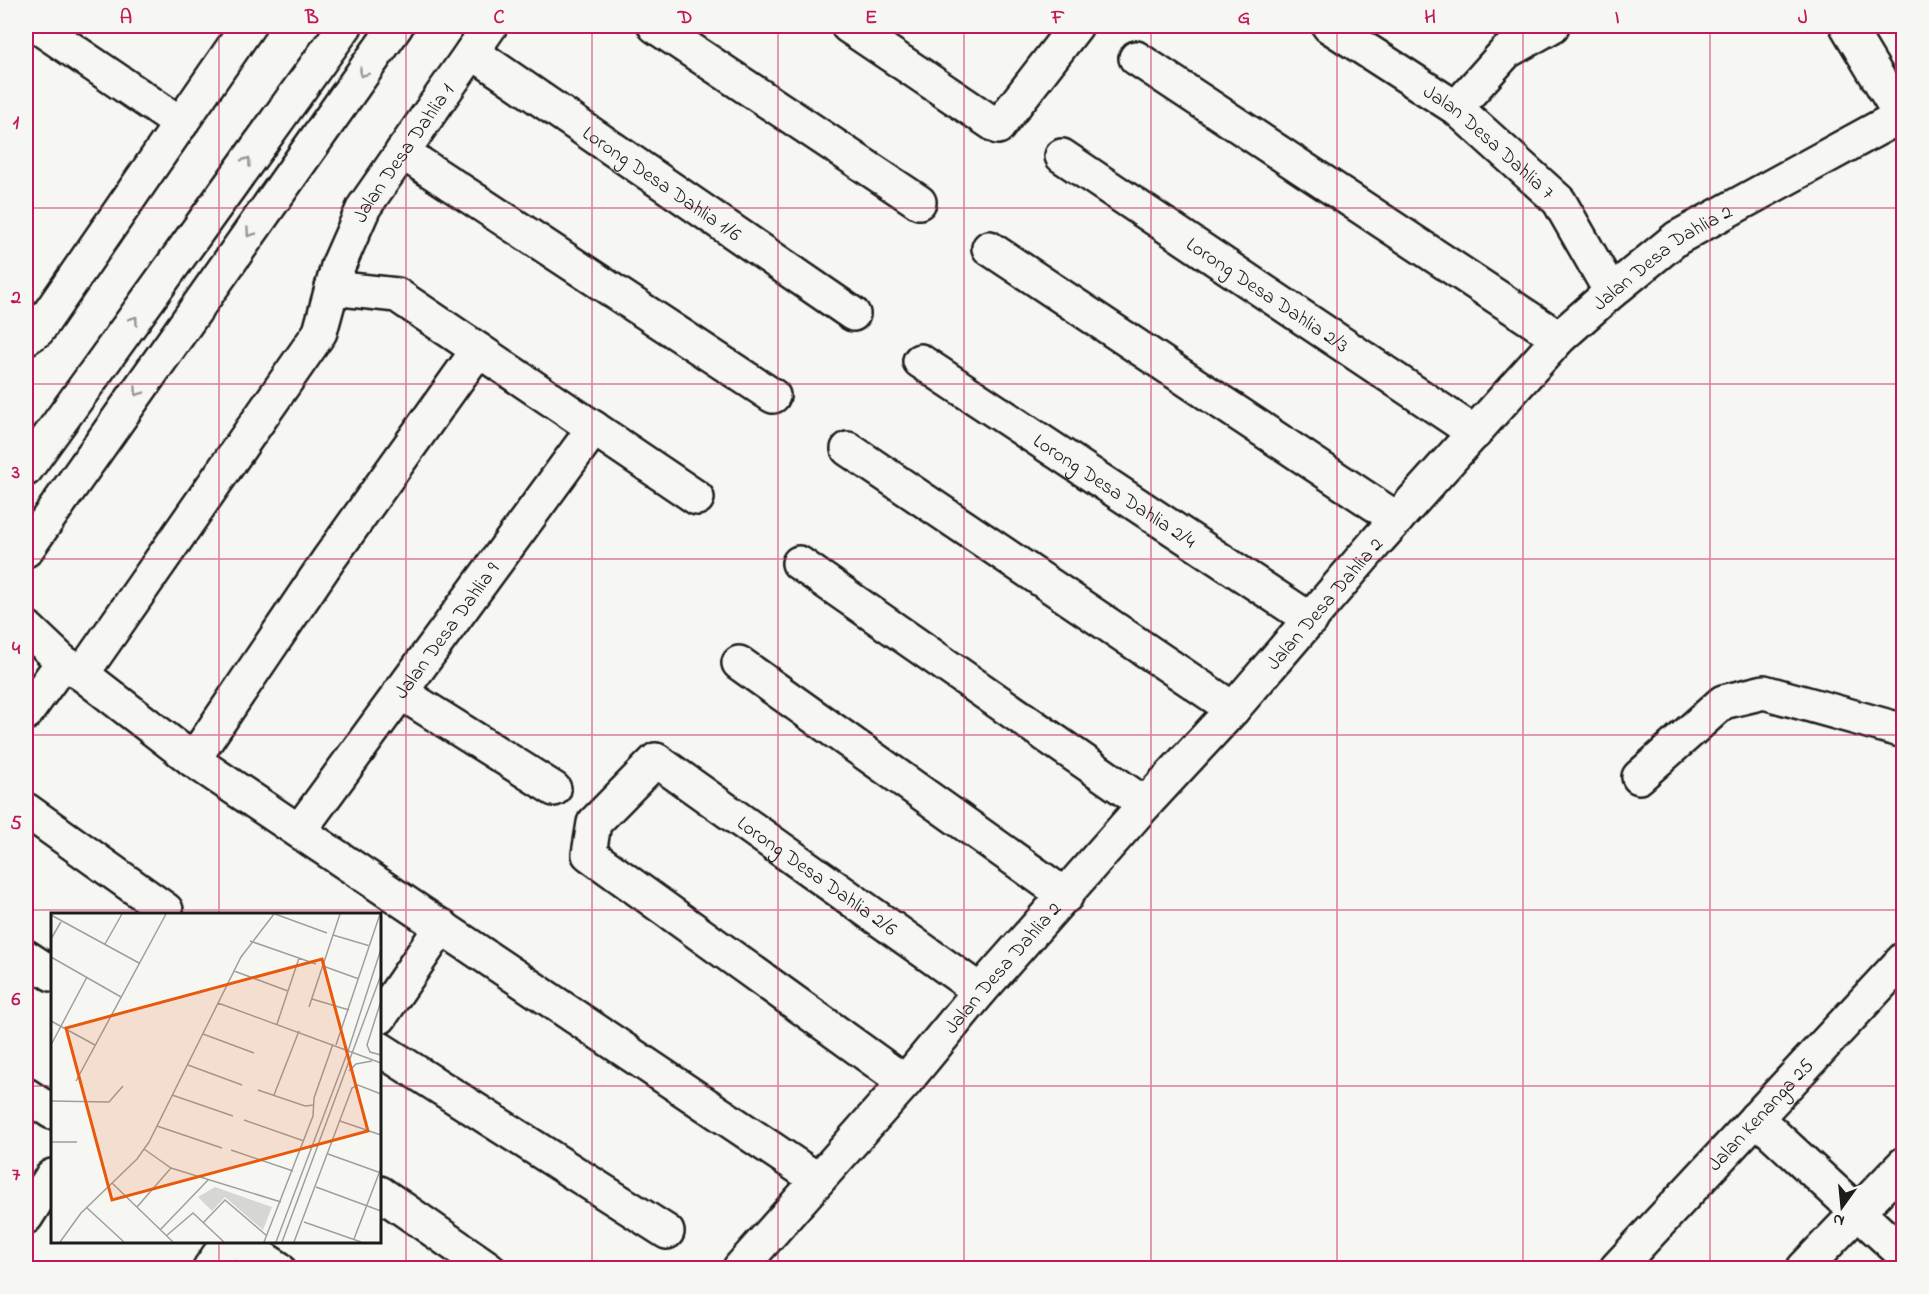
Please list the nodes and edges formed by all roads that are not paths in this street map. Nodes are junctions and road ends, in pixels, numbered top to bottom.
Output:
1 (37, 26) edge
2 (248, 26) edge
3 (345, 26) edge
4 (396, 26) edge
5 (490, 26) edge
6 (655, 26) edge
7 (848, 26) edge
8 (1076, 26) edge
9 (1329, 26) edge
10 (1552, 26) edge
11 (1847, 26) edge
12 (472, 52) junction
13 (1136, 58) dead end
14 (1456, 108) junction
15 (1902, 115) edge
16 (181, 124) junction
17 (402, 152) junction
18 (1062, 156) dead end
19 (919, 202) dead end
20 (989, 248) dead end
21 (332, 288) junction
22 (1611, 292) junction
23 (853, 314) dead end
24 (26, 338) edge
25 (1559, 338) junction
26 (478, 350) junction
27 (920, 361) dead end
28 (81, 394) junction
29 (773, 396) dead end
30 (594, 428) junction
31 (1474, 433) junction
32 (26, 449) edge
33 (848, 449) dead end
34 (26, 469) edge
35 (698, 498) dead end
36 (1397, 519) junction
37 (26, 550) edge
38 (799, 563) dead end
39 (1311, 620) junction
40 (26, 627) edge
41 (740, 663) dead end
42 (72, 668) junction
43 (400, 692) junction
44 (1233, 710) junction
45 (26, 713) edge
46 (1904, 731) edge
47 (193, 760) junction
48 (1639, 777) dead end
49 (554, 789) dead end
50 (1145, 804) junction
51 (26, 810) edge
52 (299, 831) junction
53 (1066, 896) junction
54 (166, 910) dead end
55 (442, 926) junction
56 (26, 957) edge
57 (1904, 959) edge
58 (51, 973) edge
59 (980, 992) junction
60 (381, 1016) edge
61 (381, 1050) edge
62 (905, 1082) junction
63 (26, 1095) edge
64 (51, 1111) edge
65 (1756, 1118) junction
66 (1904, 1164) edge
67 (51, 1178) edge
68 (818, 1179) junction
69 (381, 1194) edge
70 (1858, 1213) junction
71 (26, 1217) edge
72 (666, 1232) dead end
73 (227, 1243) edge
74 (239, 1243) edge
75 (1904, 1255) edge
76 (210, 1269) edge
77 (278, 1269) edge
78 (488, 1269) edge
79 (740, 1269) edge
80 (1617, 1269) edge
81 (1804, 1269) edge

1 - 16 street
2 - 16 street
28 -> 3 street
4 -> 37 street
5 - 12 street, Jalan Desa Dahlia 1
6 - 19 street
7 - 8 street
9 - 14 street, Jalan Desa Dahlia 7
10 - 14 street
11 - 15 street
12 - 17 street, Jalan Desa Dahlia 1
12 - 23 street, Lorong Desa Dahlia 1/6
13 - 25 street
14 - 22 street, Jalan Desa Dahlia 7
15 - 22 street, Jalan Desa Dahlia 2
16 - 24 street
17 - 21 street, Jalan Desa Dahlia 1
17 - 29 street
18 - 31 street, Lorong Desa Dahlia 2/3
20 - 36 street
21 - 26 street
21 - 42 street, Jalan Desa Dahlia 1
22 - 25 street, Jalan Desa Dahlia 2
25 - 31 street, Jalan Desa Dahlia 2
26 - 30 street
26 - 47 street
27 - 39 street, Lorong Desa Dahlia 2/4
28 - 32 street
28 - 34 street
30 - 35 street
30 - 43 street, Jalan Desa Dahlia 9
31 - 36 street, Jalan Desa Dahlia 2
33 - 44 street
36 - 39 street, Jalan Desa Dahlia 2
38 - 50 street
39 - 44 street, Jalan Desa Dahlia 2
40 - 42 street
41 - 53 street
42 - 45 street
42 - 47 street
43 - 49 street
43 - 52 street, Jalan Desa Dahlia 9
44 - 50 street, Jalan Desa Dahlia 2
46 - 48 street
47 - 52 street
50 - 53 street, Jalan Desa Dahlia 2
51 - 54 street
52 - 55 street
53 - 59 street, Jalan Desa Dahlia 2
55 - 60 street
55 - 68 street
56 - 58 street
57 - 65 street, Jalan Kenanga 25
59 - 62 street, Jalan Desa Dahlia 2
59 - 62 street, Lorong Desa Dahlia 2/6
61 - 72 street
62 - 68 street, Jalan Desa Dahlia 2
63 - 64 street
65 - 70 street
65 - 80 street, Jalan Kenanga 25
66 - 70 street
67 - 71 street
68 - 79 street, Jalan Desa Dahlia 2
69 - 78 street
70 - 75 street
70 - 81 street
73 - 76 street
74 - 77 street

